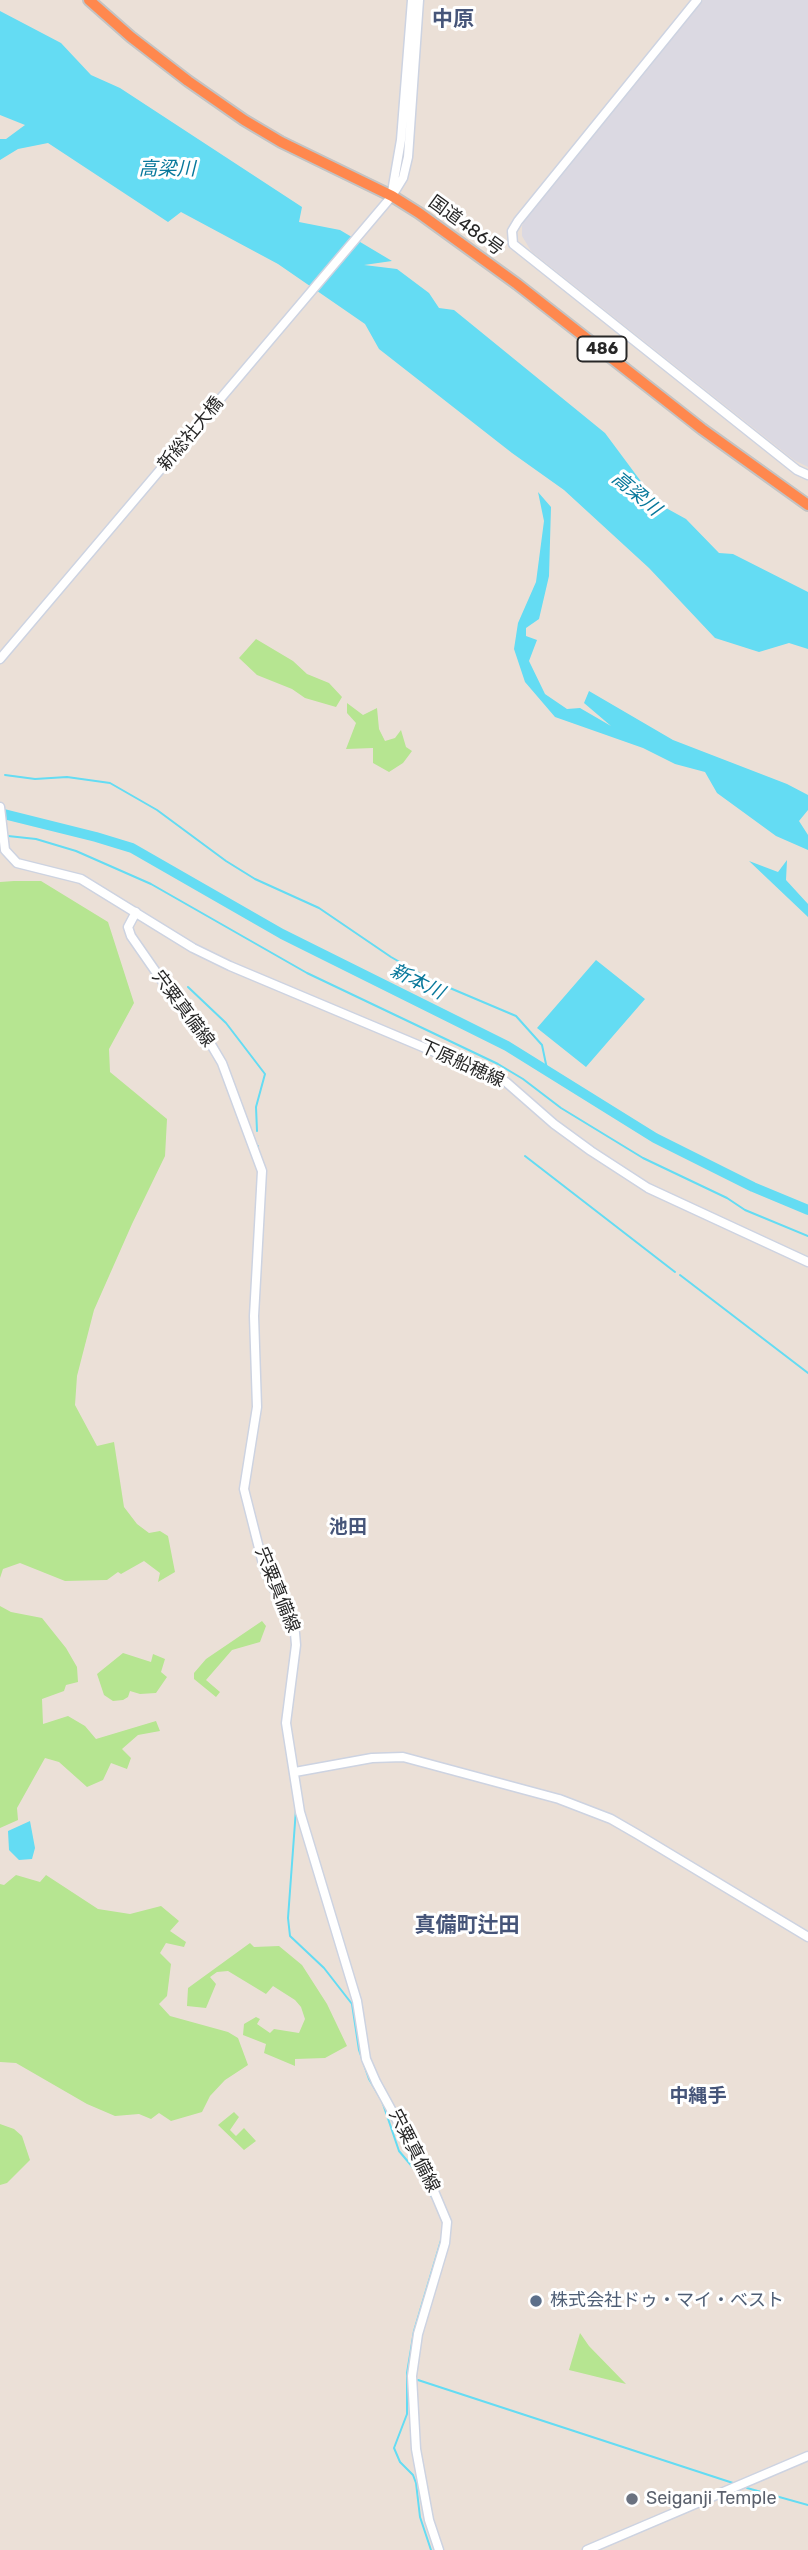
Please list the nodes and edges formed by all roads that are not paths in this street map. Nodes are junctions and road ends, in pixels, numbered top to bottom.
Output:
1 (89, 0) edge
2 (412, 0) edge
3 (419, 0) edge
4 (697, 0) edge
5 (411, 65) junction
6 (392, 197) junction
7 (808, 475) edge
8 (808, 505) edge
9 (0, 659) edge
10 (0, 807) edge
11 (136, 912) junction
12 (808, 1262) edge
13 (295, 1772) junction
14 (808, 1937) edge
15 (808, 2456) edge
16 (439, 2550) edge
17 (587, 2550) edge

1 - 6 highway, 国道486号 / 486
2 - 5 main road
3 - 5 main road
4 - 7 main road
5 - 6 main road
6 - 8 highway, 国道486号 / 486
6 - 9 main road, 新総社大橋
10 - 11 main road
11 - 12 main road, 下原船穂線
11 - 13 main road, 宍粟真備線
13 - 14 main road
13 - 16 main road, 宍粟真備線
15 - 17 main road

